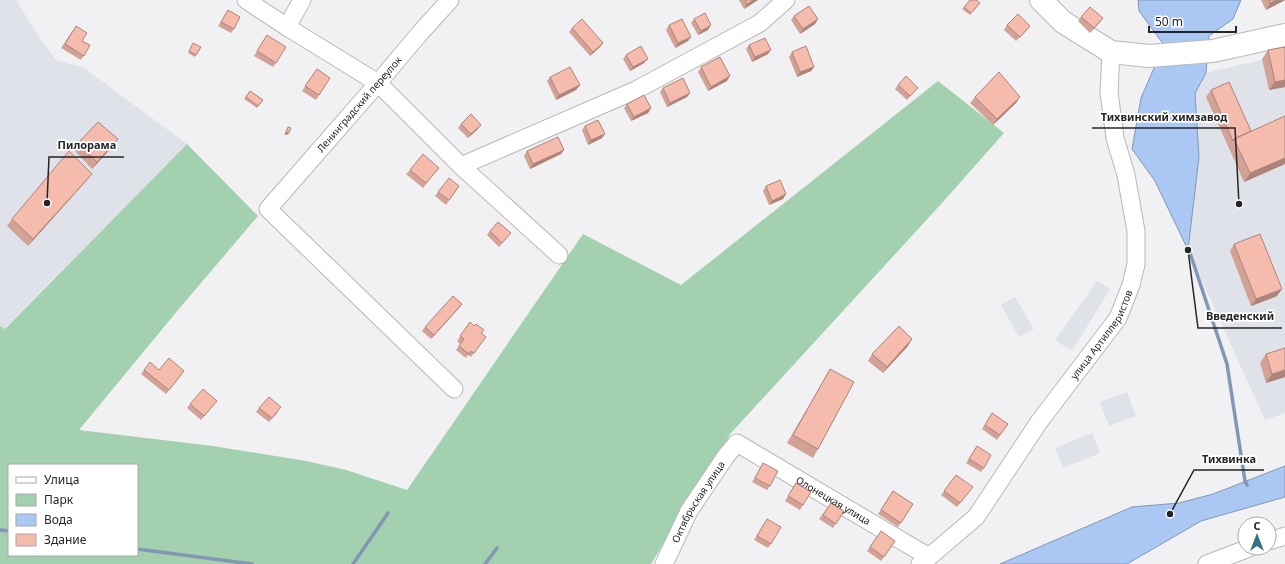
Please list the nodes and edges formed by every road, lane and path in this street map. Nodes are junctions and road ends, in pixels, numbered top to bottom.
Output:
1 (246, 0) edge
2 (302, 0) edge
3 (450, 0) edge
4 (786, 0) edge
5 (1041, 0) edge
6 (287, 27) junction
7 (1285, 35) edge
8 (1111, 52) junction
9 (378, 83) junction
10 (461, 166) junction
11 (559, 255) dead end
12 (454, 389) dead end
13 (737, 444) joint
14 (1237, 553) edge
15 (925, 561) edge
16 (664, 564) edge
17 (1207, 564) edge

1 - 6 street
2 - 6 street
3 - 9 street, Ленинградский переулок
4 - 10 street
5 - 8 main road
6 - 9 street
7 - 8 main road
8 - 15 street, улица Артиллеристов
9 - 10 street
9 - 12 street, Ленинградский переулок
10 - 11 street
13 - 15 street, Олонецкая улица
13 - 16 street, Октябрьская улица
14 - 17 street

